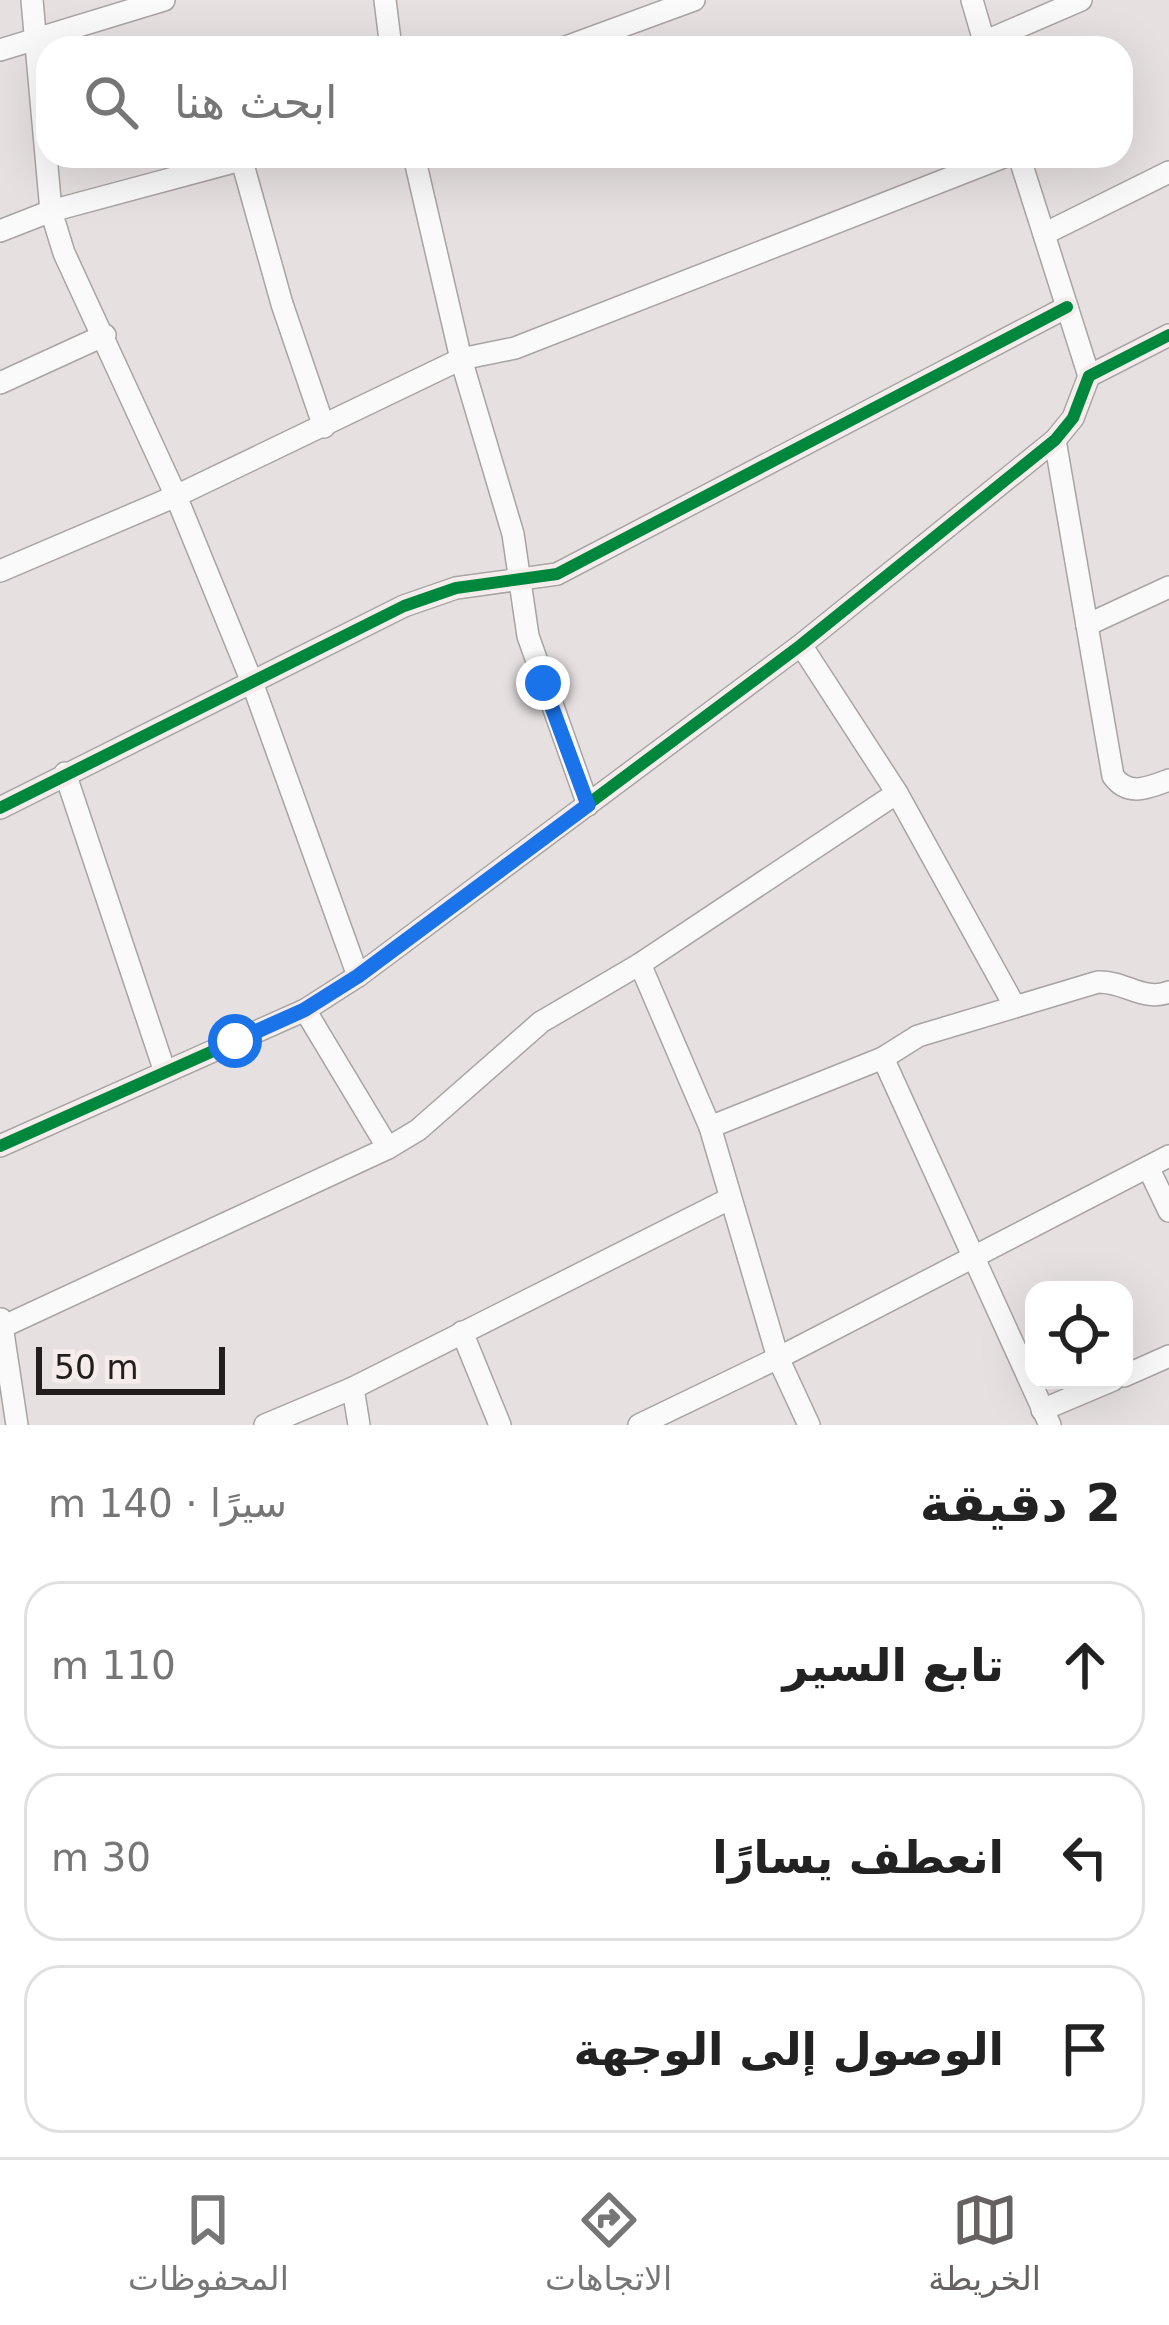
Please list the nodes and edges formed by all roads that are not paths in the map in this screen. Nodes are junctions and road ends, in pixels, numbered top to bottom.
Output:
1 (32, 0) edge
2 (164, 0) edge
3 (385, 0) edge
4 (694, 0) edge
5 (972, 0) edge
6 (1081, 0) edge
7 (46, 36) edge
8 (390, 36) edge
9 (596, 36) edge
10 (983, 36) edge
11 (1005, 36) edge
12 (36, 39) edge
13 (33, 40) junction
14 (0, 50) edge
15 (36, 68) edge
16 (46, 168) edge
17 (212, 168) edge
18 (251, 168) edge
19 (417, 168) edge
20 (975, 168) edge
21 (1023, 168) edge
22 (1169, 172) edge
23 (51, 211) junction
24 (0, 231) edge
25 (1044, 234) junction
26 (1067, 307) junction
27 (105, 335) junction
28 (1169, 335) edge
29 (461, 359) junction
30 (1089, 376) junction
31 (0, 383) edge
32 (324, 428) junction
33 (1054, 440) junction
34 (176, 496) junction
35 (0, 571) edge
36 (517, 578) junction
37 (1169, 587) edge
38 (1087, 625) junction
39 (800, 645) junction
40 (252, 682) junction
41 (65, 773) junction
42 (1169, 780) edge
43 (898, 793) junction
44 (588, 805) junction
45 (0, 808) edge
46 (640, 964) junction
47 (358, 976) junction
48 (1169, 992) edge
49 (1014, 1004) junction
50 (304, 1010) junction
51 (883, 1058) junction
52 (165, 1072) junction
53 (710, 1126) junction
54 (0, 1146) edge
55 (388, 1148) junction
56 (1169, 1156) edge
57 (1148, 1167) junction
58 (729, 1199) junction
59 (1169, 1211) edge
60 (970, 1256) junction
61 (1, 1322) edge
62 (462, 1332) junction
63 (1169, 1356) edge
64 (778, 1358) junction
65 (1133, 1372) edge
66 (353, 1388) junction
67 (1098, 1389) edge
68 (1046, 1418) edge
69 (17, 1425) edge
70 (265, 1425) edge
71 (359, 1425) edge
72 (500, 1425) edge
73 (639, 1425) edge
74 (809, 1425) edge

1 - 13 street
2 - 7 street
3 - 8 street
4 - 9 street
5 - 10 street
6 - 11 street
12 - 13 street
13 - 14 street
13 - 15 street
16 - 23 street
17 - 23 street
18 - 32 street
19 - 29 street
20 - 29 street
21 - 25 street
22 - 25 street
23 - 24 street
23 - 27 street
25 - 26 street
26 - 30 street
26 - 36 street
27 - 31 street
27 - 34 street
28 - 30 street
29 - 32 street
29 - 36 street
30 - 33 street
32 - 34 street
33 - 38 street
33 - 39 street
34 - 35 street
34 - 40 street
36 - 40 street
36 - 44 street
37 - 38 street
38 - 42 street
39 - 43 street
39 - 44 street
40 - 41 street
40 - 47 street
41 - 45 street
41 - 52 street
43 - 46 street
43 - 49 street
44 - 47 street
46 - 53 street
46 - 55 street
47 - 50 street
48 - 49 street
49 - 51 street
50 - 52 street
50 - 55 street
51 - 53 street
51 - 60 street
52 - 54 street
53 - 58 street
55 - 61 street
56 - 57 street
57 - 59 street
57 - 60 street
58 - 62 street
58 - 64 street
60 - 64 street
60 - 68 street
61 - 69 street
62 - 66 street
62 - 72 street
63 - 65 street
64 - 73 street
64 - 74 street
66 - 70 street
66 - 71 street
67 - 68 street

